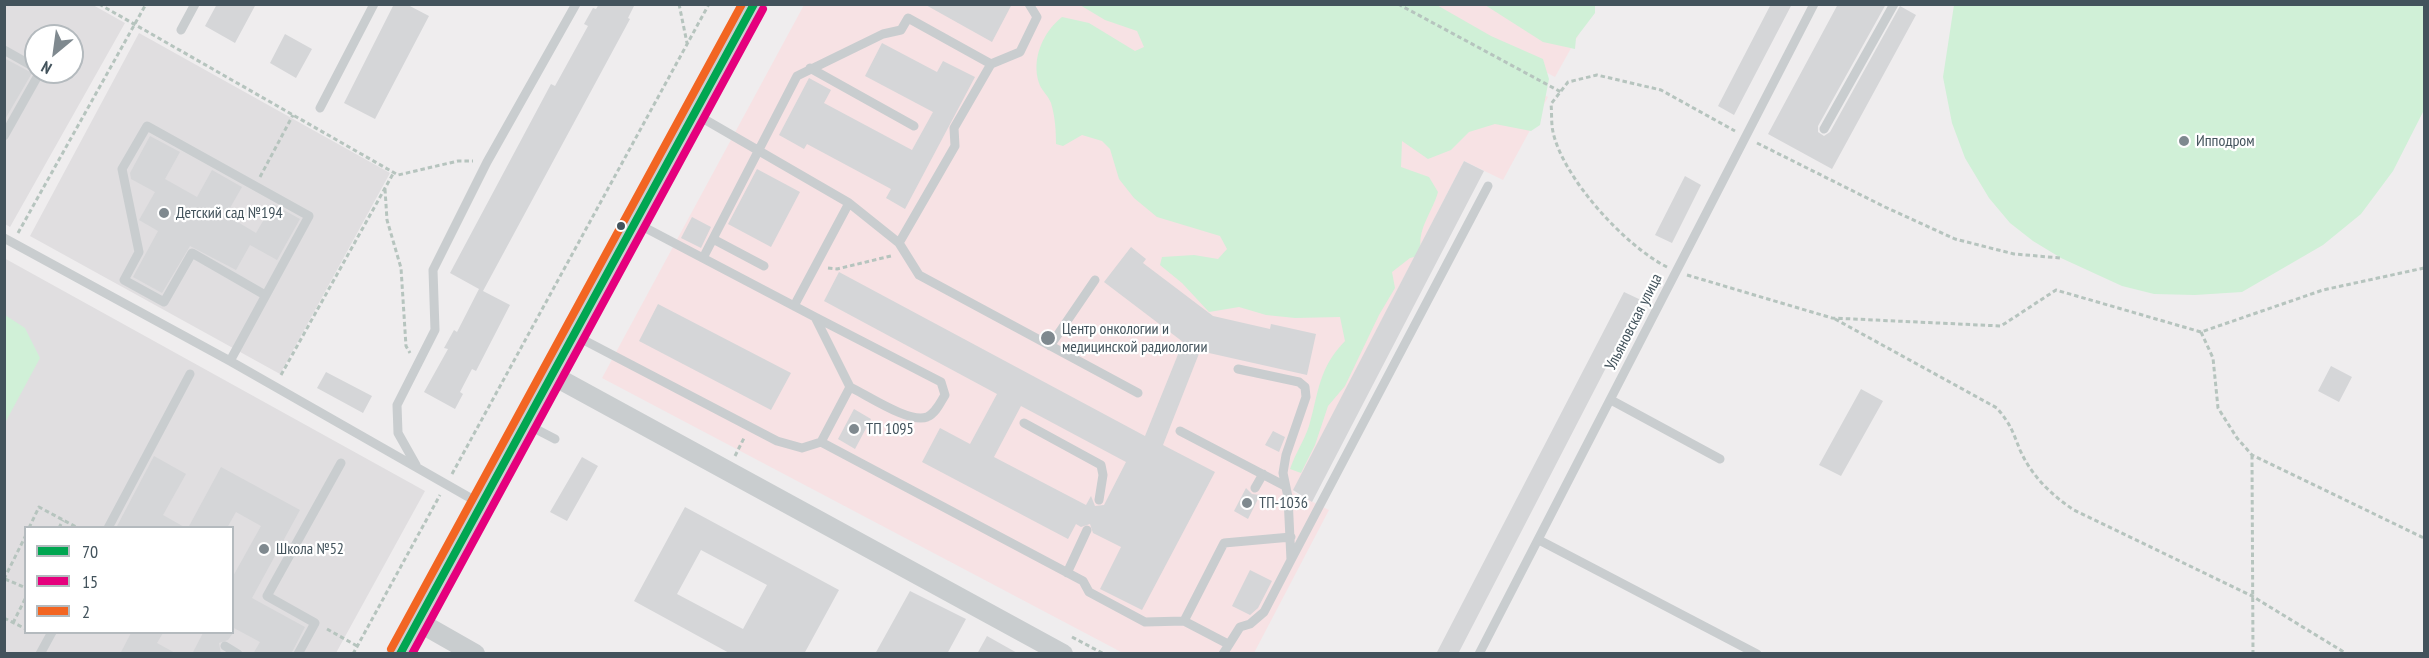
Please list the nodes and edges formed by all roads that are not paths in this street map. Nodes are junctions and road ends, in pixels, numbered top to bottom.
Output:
1 (195, 4) edge
2 (374, 4) edge
3 (754, 4) edge
4 (1029, 4) edge
5 (1814, 4) edge
6 (1894, 4) edge
7 (575, 5) edge
8 (181, 30) dead end
9 (4, 50) edge
10 (24, 61) edge
11 (991, 64) junction
12 (810, 68) junction
13 (33, 84) edge
14 (320, 108) dead end
15 (695, 114) junction
16 (914, 126) dead end
17 (1824, 129) dead end
18 (4, 136) edge
19 (760, 149) junction
20 (1488, 186) dead end
21 (849, 204) junction
22 (636, 223) junction
23 (713, 239) junction
24 (9, 240) edge
25 (899, 243) junction
26 (703, 258) junction
27 (764, 266) dead end
28 (1095, 280) dead end
29 (265, 295) junction
30 (794, 306) junction
31 (815, 317) junction
32 (574, 335) junction
33 (1050, 346) junction
34 (230, 361) junction
35 (1238, 369) dead end
36 (190, 374) dead end
37 (552, 375) junction
38 (850, 387) junction
39 (1138, 393) dead end
40 (1611, 400) junction
41 (1024, 423) dead end
42 (525, 424) junction
43 (1180, 431) dead end
44 (555, 439) dead end
45 (821, 442) junction
46 (1720, 459) dead end
47 (341, 463) dead end
48 (418, 467) junction
49 (1263, 474) junction
50 (1285, 486) junction
51 (1255, 488) dead end
52 (1099, 500) dead end
53 (480, 504) junction
54 (109, 526) edge
55 (1087, 530) dead end
56 (1291, 537) junction
57 (1539, 540) junction
58 (1291, 560) junction
59 (1067, 573) junction
60 (417, 621) junction
61 (1184, 621) junction
62 (51, 634) edge
63 (1228, 644) junction
64 (225, 646) dead end
65 (40, 654) edge
66 (238, 654) edge
67 (298, 654) edge
68 (400, 654) edge
69 (475, 654) edge
70 (1063, 654) edge
71 (1223, 654) edge
72 (1479, 654) edge
73 (1757, 654) edge

1 - 8 lane
2 - 14 lane
3 - 15 main road
4 - 11 lane
5 - 40 lane, Ульяновская улица
6 - 17 lane
7 - 48 lane
9 - 10 lane
11 - 12 lane
11 - 25 lane
12 - 16 lane
12 - 19 lane
13 - 18 lane
15 - 19 lane
15 - 22 main road
19 - 21 lane
19 - 23 lane
20 - 58 lane
21 - 25 lane
21 - 30 lane
22 - 26 lane
22 - 32 main road
23 - 26 lane
23 - 27 lane
24 - 34 lane
25 - 33 lane
26 - 30 lane
28 - 33 lane
29 - 29 lane
29 - 34 lane
30 - 31 lane
31 - 38 lane
31 - 38 lane
32 - 37 main road
32 - 45 lane
33 - 39 lane
34 - 48 lane
35 - 50 lane
36 - 54 lane
37 - 42 main road
37 - 70 street
38 - 45 lane
40 - 46 lane
40 - 57 lane, Ульяновская улица
41 - 52 lane
42 - 44 lane
42 - 53 main road
43 - 49 lane
45 - 59 lane
47 - 67 lane
48 - 53 lane
49 - 50 lane
49 - 51 lane
50 - 56 lane
53 - 60 main road
55 - 59 lane
56 - 58 lane
56 - 61 lane
57 - 72 lane, Ульяновская улица
57 - 73 lane
58 - 63 lane
59 - 61 lane
60 - 68 main road
60 - 69 street
61 - 63 lane
62 - 65 lane
63 - 71 lane
64 - 66 lane

